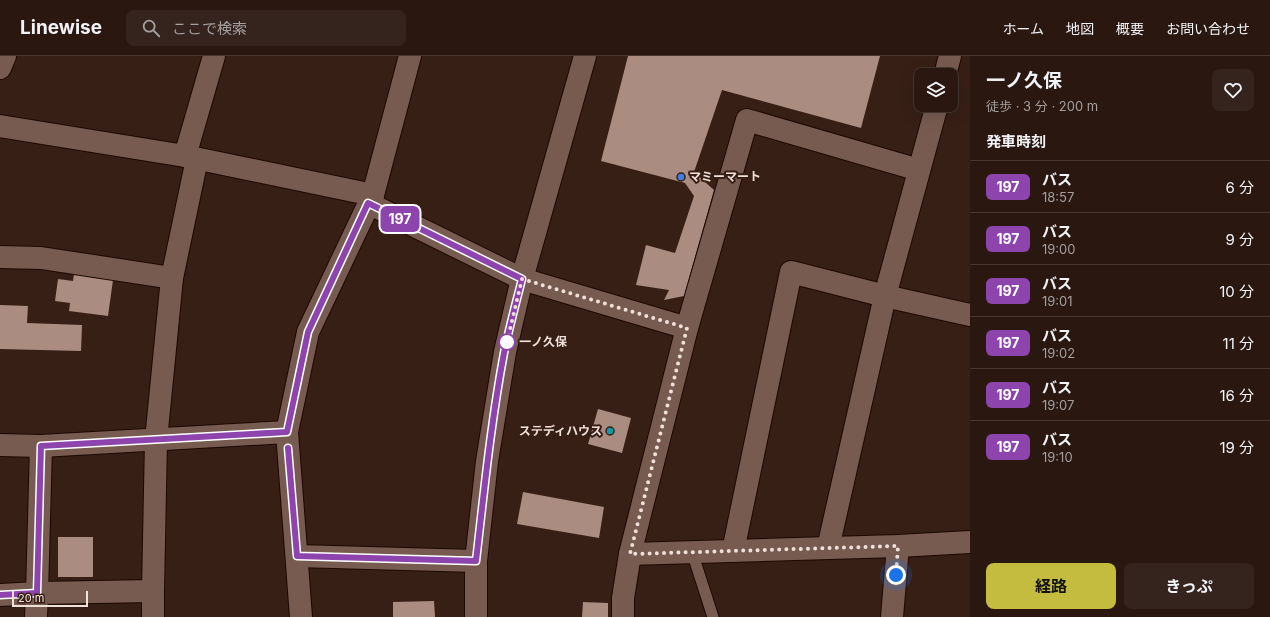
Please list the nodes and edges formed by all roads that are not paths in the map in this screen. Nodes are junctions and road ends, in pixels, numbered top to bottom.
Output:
1 (5, 56) edge
2 (214, 56) edge
3 (410, 56) edge
4 (585, 56) edge
5 (950, 56) edge
6 (0, 68) edge
7 (947, 68) edge
8 (935, 112) edge
9 (0, 126) edge
10 (191, 157) junction
11 (919, 170) junction
12 (370, 199) junction
13 (0, 257) edge
14 (172, 278) junction
15 (522, 279) junction
16 (885, 296) junction
17 (970, 314) edge
18 (687, 328) junction
19 (287, 432) junction
20 (156, 440) junction
21 (0, 445) edge
22 (41, 446) junction
23 (970, 542) edge
24 (898, 546) junction
25 (828, 548) junction
26 (733, 551) junction
27 (692, 552) junction
28 (630, 554) junction
29 (297, 556) junction
30 (476, 561) junction
31 (153, 591) junction
32 (37, 593) junction
33 (0, 595) edge
34 (36, 617) edge
35 (153, 617) edge
36 (301, 617) edge
37 (476, 617) edge
38 (623, 617) edge
39 (713, 617) edge
40 (892, 617) edge

1 - 6 street
2 - 10 street
3 - 12 street
4 - 15 street
5 - 7 street
8 - 11 street
9 - 10 street
10 - 12 street
10 - 14 street
11 - 16 street
11 - 18 street
12 - 15 street
12 - 19 street
13 - 14 street
14 - 20 street
15 - 18 street
15 - 30 street
16 - 17 street
16 - 25 street
16 - 26 street
18 - 28 street
19 - 20 street
19 - 29 street
20 - 22 street
20 - 31 street
21 - 22 street
22 - 32 street
23 - 24 street
24 - 25 street
24 - 40 street
25 - 26 street
26 - 27 street
27 - 28 street
27 - 39 lane
28 - 38 street
29 - 30 street
29 - 36 street
30 - 37 street
31 - 32 street
31 - 35 street
32 - 33 street
32 - 34 street

